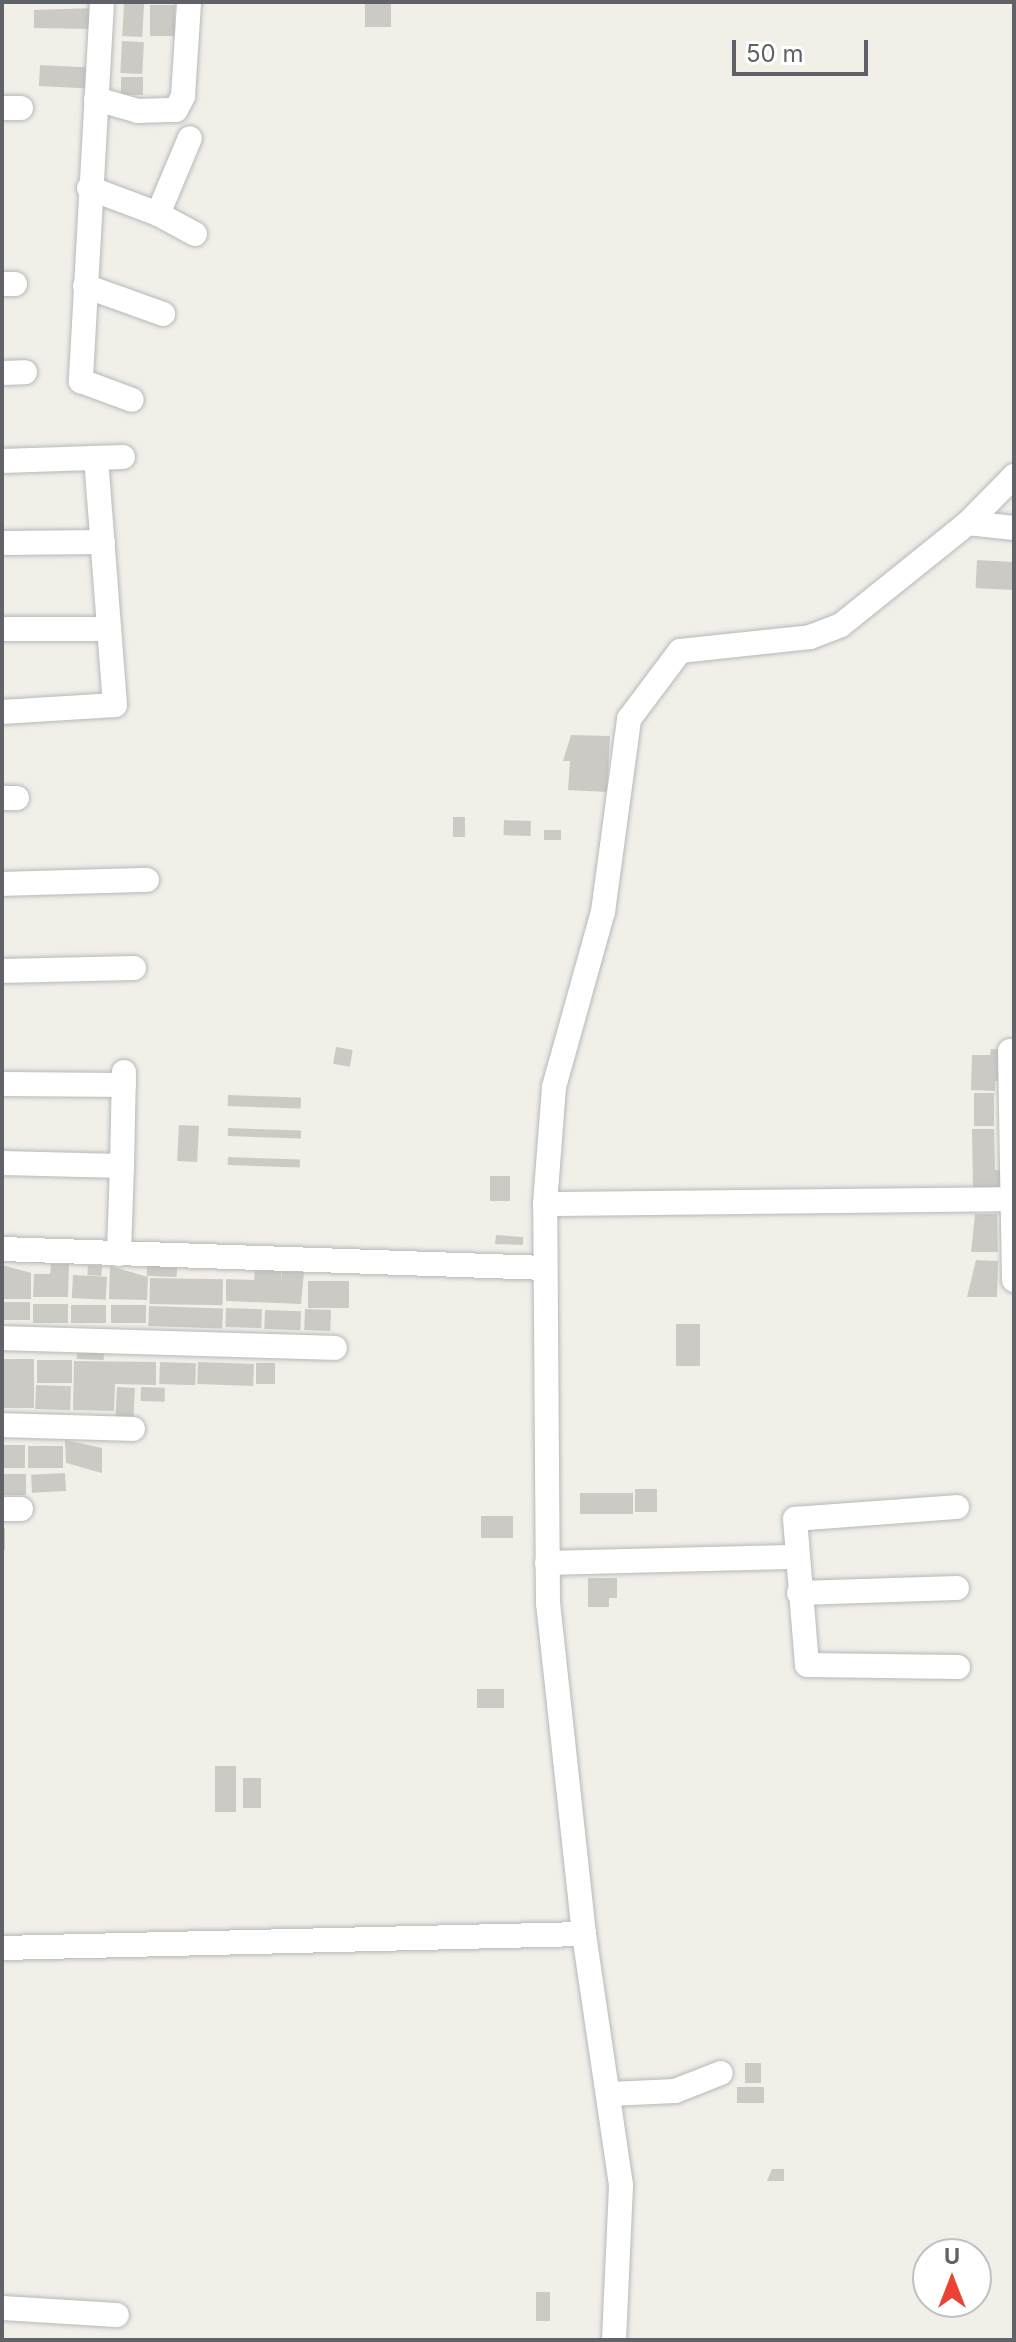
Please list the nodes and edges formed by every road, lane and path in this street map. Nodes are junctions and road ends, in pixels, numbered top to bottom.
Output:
1 (102, 2) edge
2 (189, 2) edge
3 (96, 99) junction
4 (190, 138) dead end
5 (89, 188) junction
6 (158, 214) junction
7 (195, 234) dead end
8 (85, 286) junction
9 (163, 314) dead end
10 (132, 400) dead end
11 (123, 457) dead end
12 (96, 459) junction
13 (2, 461) edge
14 (1012, 482) edge
15 (968, 523) junction
16 (1014, 528) edge
17 (103, 542) junction
18 (2, 543) edge
19 (2, 629) edge
20 (109, 629) junction
21 (2, 712) edge
22 (147, 880) dead end
23 (2, 884) edge
24 (134, 968) dead end
25 (2, 971) edge
26 (1010, 1051) dead end
27 (4, 1084) edge
28 (1012, 1110) edge
29 (2, 1163) edge
30 (122, 1166) junction
31 (1012, 1199) edge
32 (545, 1204) junction
33 (2, 1249) edge
34 (119, 1254) junction
35 (545, 1268) junction
36 (1014, 1280) edge
37 (2, 1338) edge
38 (335, 1348) dead end
39 (2, 1425) edge
40 (133, 1429) dead end
41 (957, 1507) dead end
42 (797, 1557) junction
43 (547, 1563) junction
44 (957, 1588) dead end
45 (799, 1593) junction
46 (958, 1667) dead end
47 (584, 1934) junction
48 (2, 1948) edge
49 (721, 2073) dead end
50 (610, 2094) junction
51 (2, 2308) edge
52 (117, 2315) dead end
53 (614, 2340) edge

1 - 3 street
2 - 3 street
3 - 5 street
4 - 6 street
5 - 6 street
5 - 8 street
6 - 7 street
8 - 9 street
8 - 10 street
11 - 12 street
12 - 13 street
12 - 17 street
14 - 15 street
15 - 16 street
15 - 32 street
17 - 18 street
17 - 20 street
19 - 20 street
20 - 21 street
22 - 23 street
24 - 25 street
26 - 28 street
27 - 30 street
28 - 31 street
29 - 30 street
30 - 34 street
31 - 32 street
31 - 36 street
32 - 35 street
33 - 34 street
34 - 35 street
35 - 43 street
37 - 38 street
39 - 40 street
41 - 42 street
42 - 43 street
42 - 45 street
43 - 47 street
44 - 45 street
45 - 46 street
47 - 48 street
47 - 50 street
49 - 50 street
50 - 53 street
51 - 52 street

